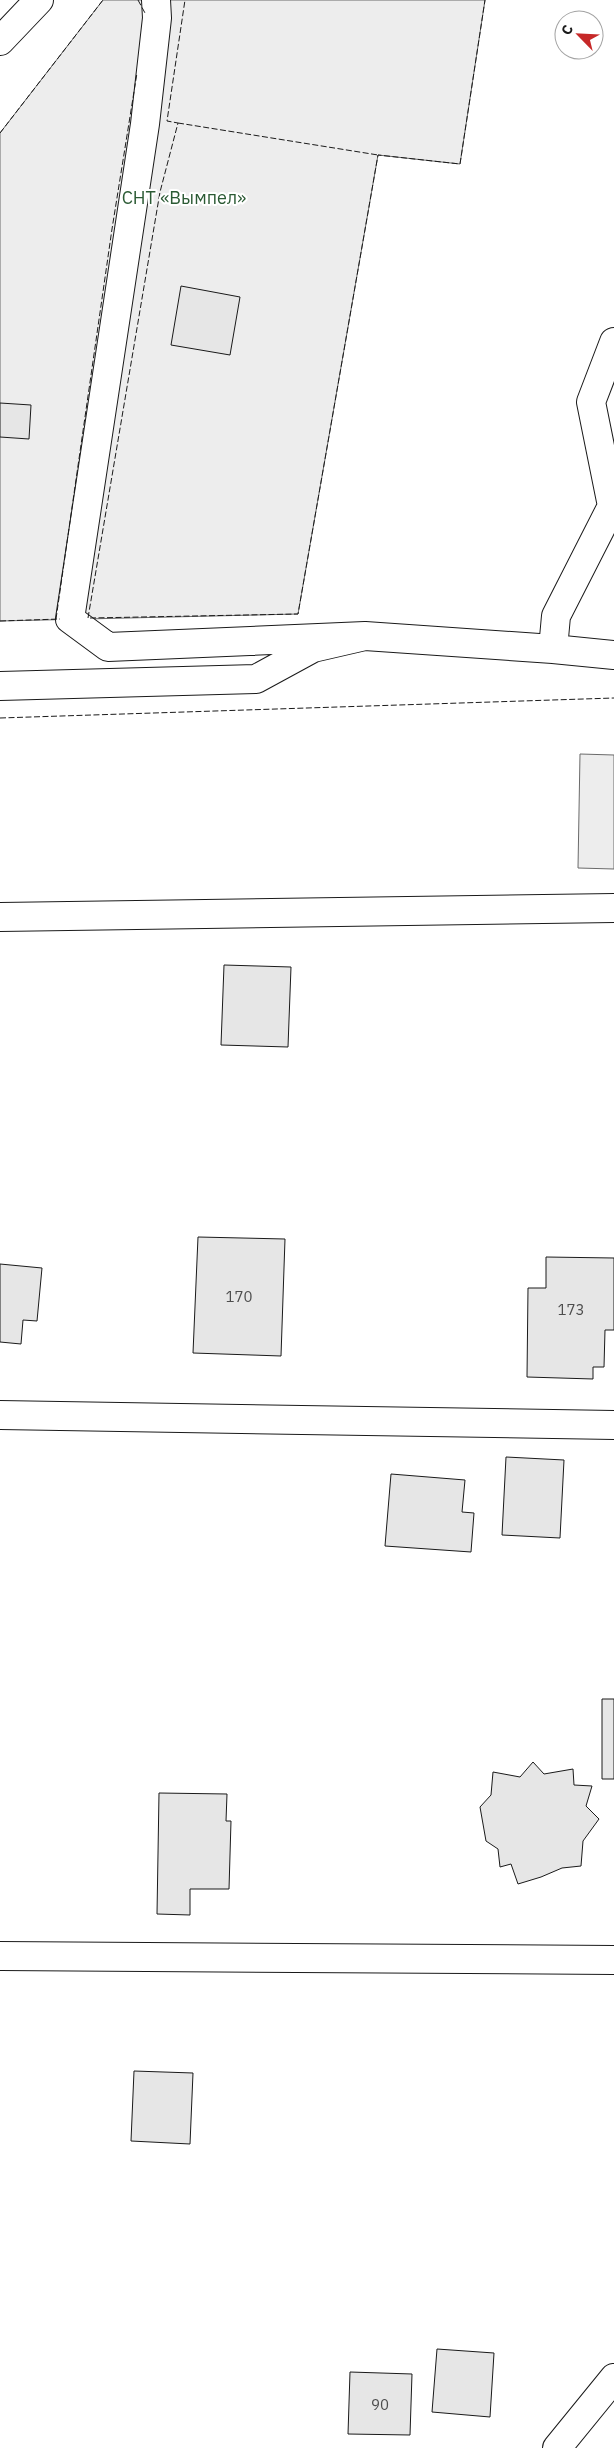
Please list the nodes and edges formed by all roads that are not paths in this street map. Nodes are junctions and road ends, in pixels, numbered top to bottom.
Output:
1 (39, 0) edge
2 (156, 0) edge
3 (0, 41) edge
4 (614, 342) edge
5 (365, 636) junction
6 (553, 649) junction
7 (614, 655) edge
8 (0, 686) edge
9 (614, 908) edge
10 (0, 917) edge
11 (0, 1415) edge
12 (614, 1425) edge
13 (0, 1956) edge
14 (614, 1960) edge
15 (614, 2378) edge
16 (557, 2448) edge

1 - 3 street
2 - 5 street
4 - 6 street
5 - 6 street
5 - 8 street
6 - 7 street
9 - 10 street
11 - 12 street
13 - 14 street
15 - 16 street

